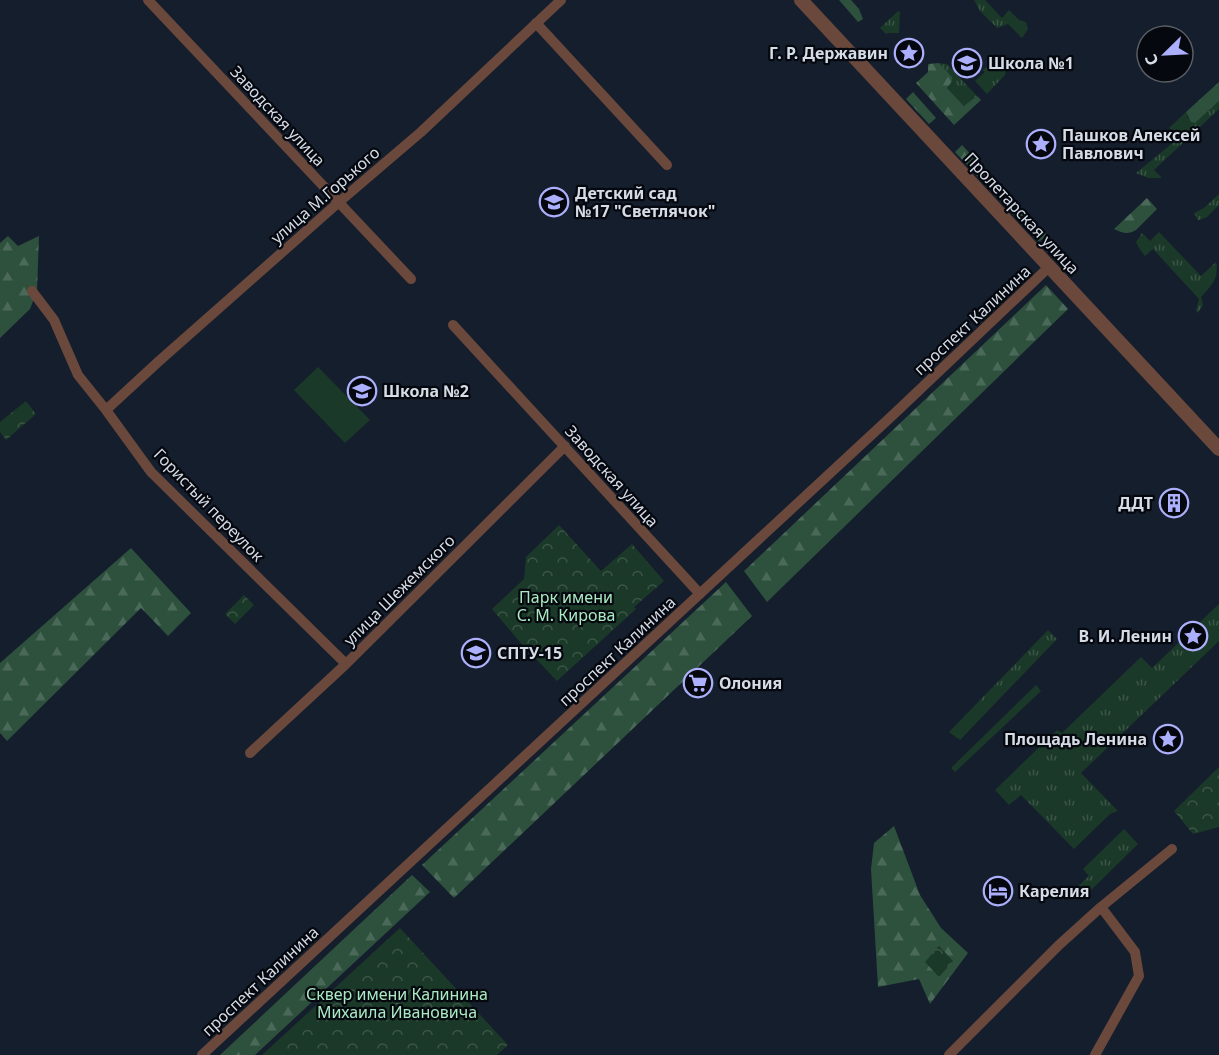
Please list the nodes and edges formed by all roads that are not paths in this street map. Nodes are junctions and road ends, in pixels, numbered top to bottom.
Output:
1 (148, 0) edge
2 (561, 0) edge
3 (801, 0) edge
4 (536, 23) junction
5 (667, 165) dead end
6 (339, 202) junction
7 (1049, 267) junction
8 (411, 279) dead end
9 (32, 291) dead end
10 (453, 325) dead end
11 (106, 410) junction
12 (565, 446) junction
13 (1219, 449) edge
14 (700, 594) junction
15 (346, 664) junction
16 (250, 753) dead end
17 (1172, 849) dead end
18 (1101, 907) junction
19 (202, 1055) edge
20 (949, 1055) edge
21 (1095, 1055) edge

1 - 6 street, Заводская улица
2 - 4 street, улица М.Горького
3 - 7 street, Пролетарская улица
4 - 5 street
4 - 6 street, улица М.Горького
6 - 8 street, Заводская улица
6 - 11 street, улица М.Горького
7 - 13 street, Пролетарская улица
7 - 14 street, проспект Калинина
9 - 11 street, Гористый переулок
10 - 12 street, Заводская улица
11 - 15 street, Гористый переулок
12 - 14 street, Заводская улица
12 - 15 street, улица Шежемского
14 - 19 street, проспект Калинина
15 - 16 street, улица Шежемского
17 - 18 street
18 - 20 street
18 - 21 street

